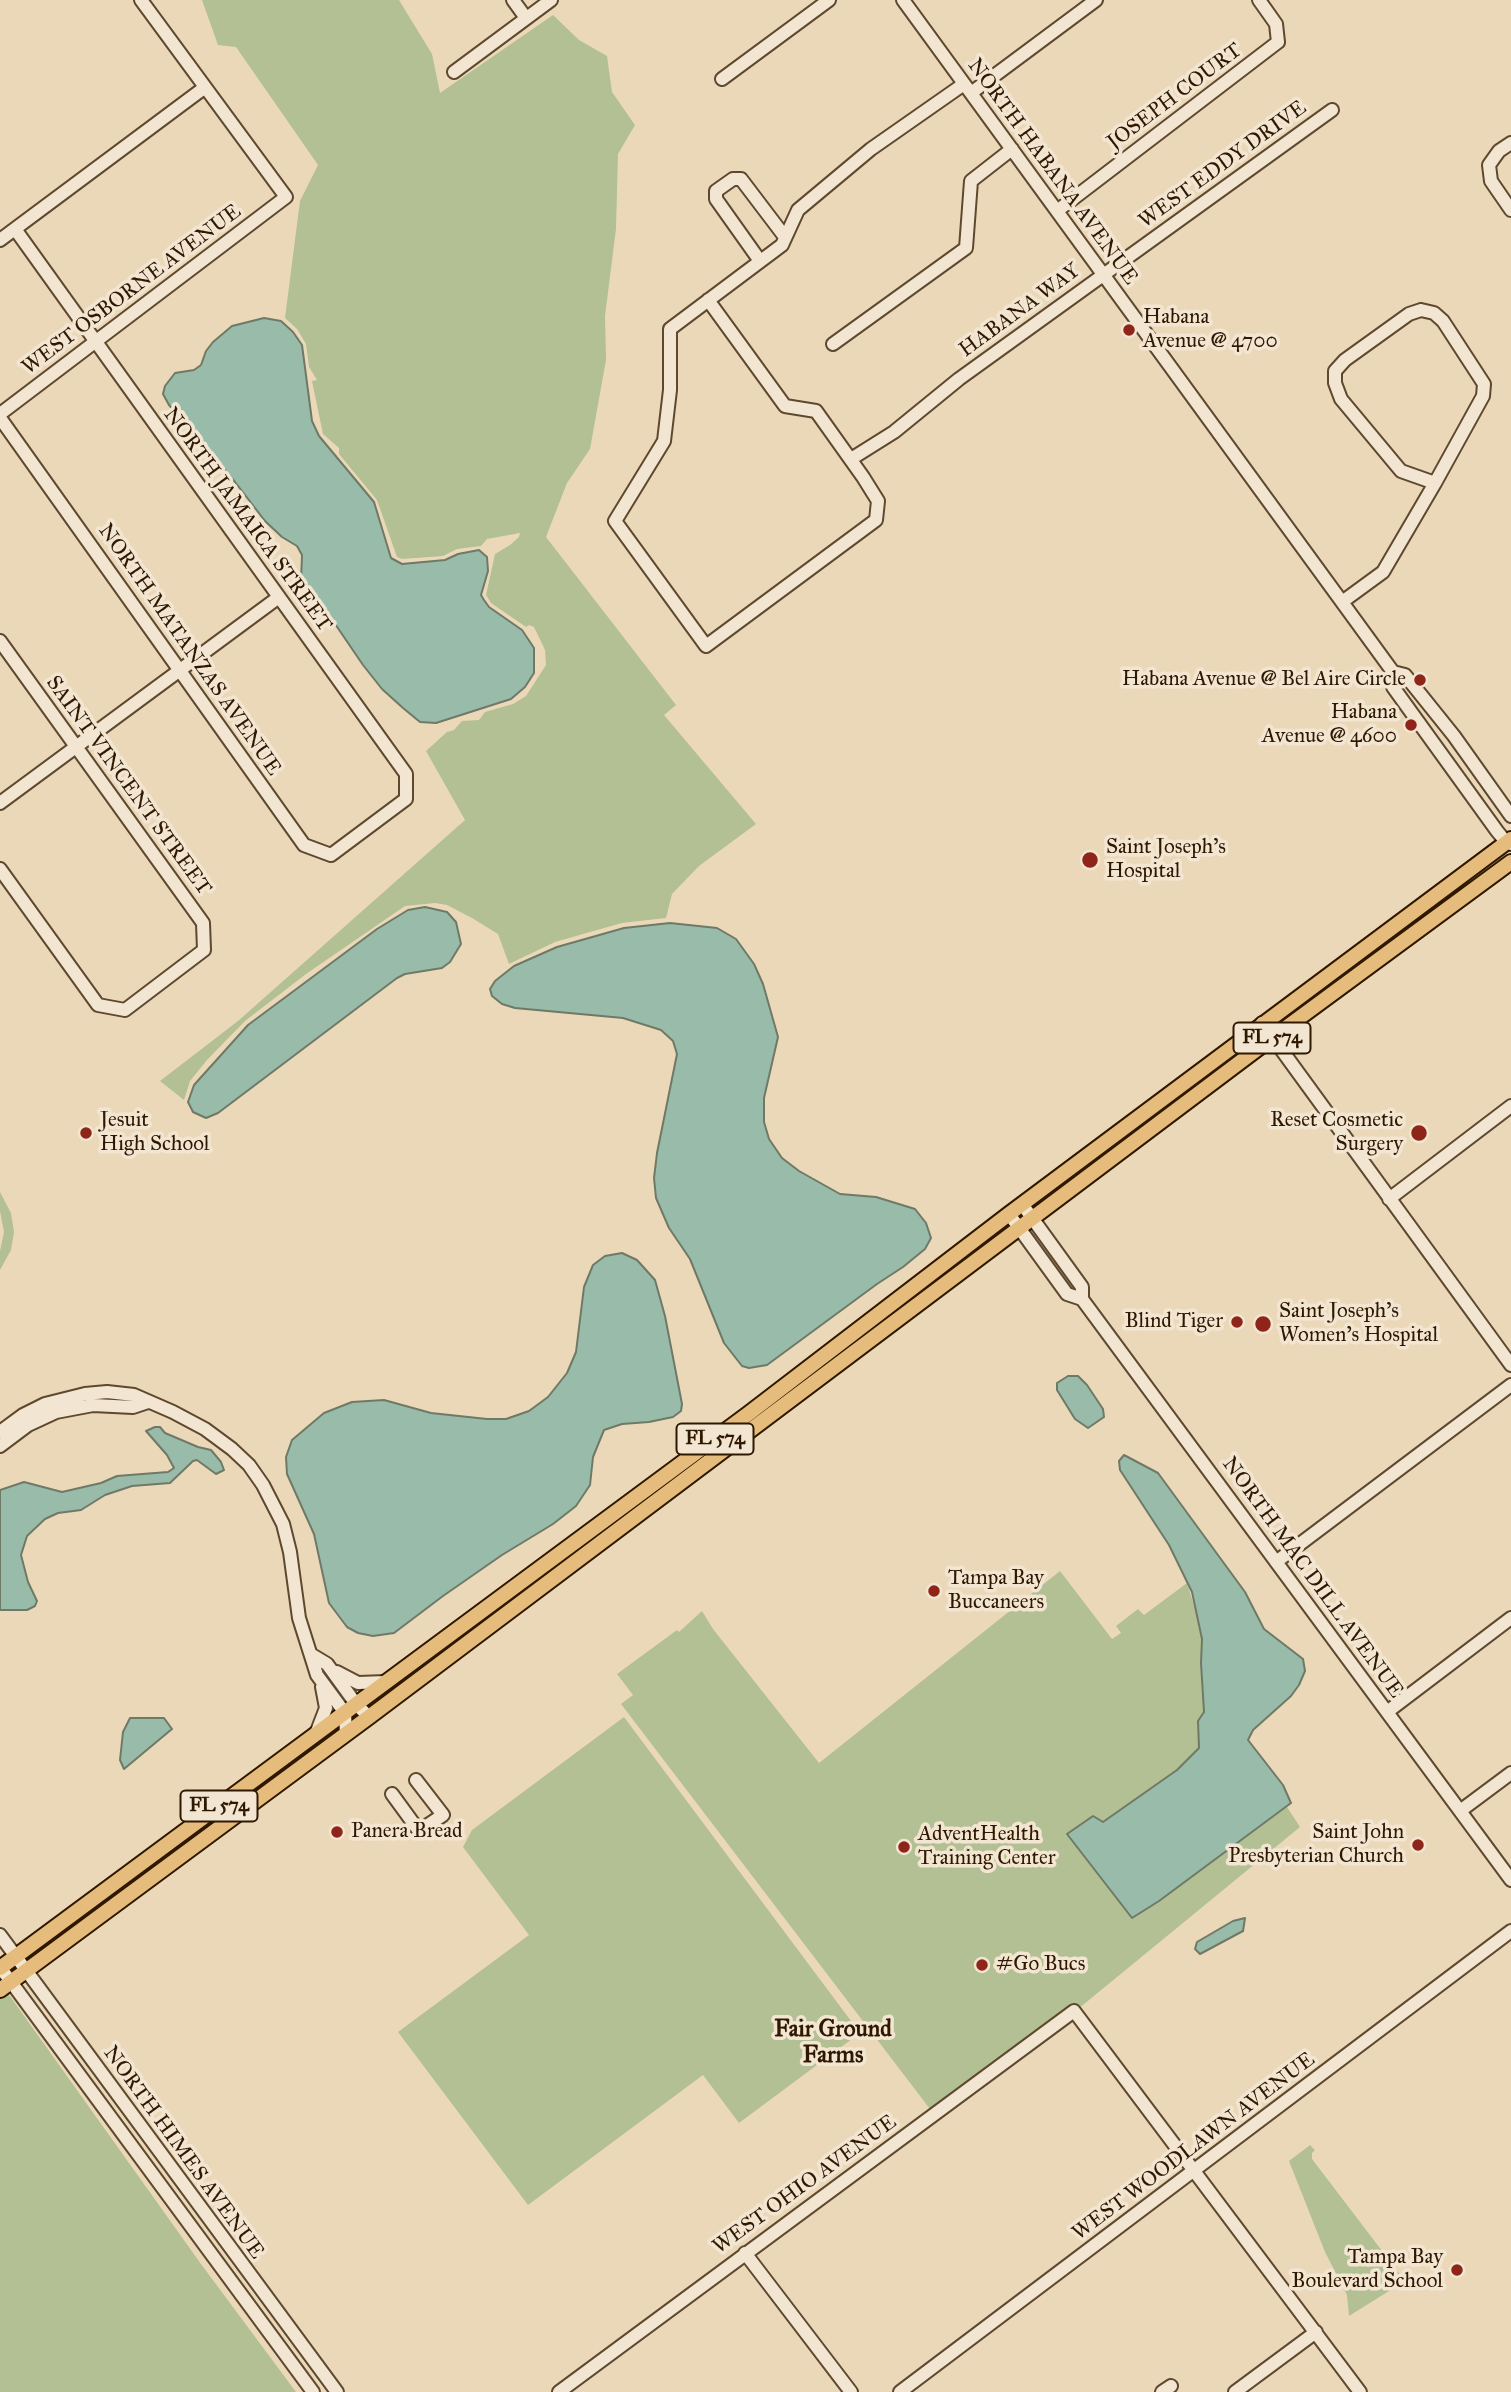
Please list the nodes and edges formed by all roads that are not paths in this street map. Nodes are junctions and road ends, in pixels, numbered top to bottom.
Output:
1 (141, 0) edge
2 (513, 0) edge
3 (551, 0) edge
4 (829, 0) edge
5 (903, 0) edge
6 (1096, 0) edge
7 (1259, 0) edge
8 (526, 18) junction
9 (454, 72) dead end
10 (722, 79) dead end
11 (204, 88) junction
12 (968, 89) junction
13 (1332, 110) dead end
14 (1511, 143) edge
15 (1012, 149) junction
16 (1511, 210) edge
17 (1057, 211) junction
18 (15, 229) junction
19 (785, 237) junction
20 (0, 240) edge
21 (760, 261) junction
22 (1103, 275) junction
23 (708, 300) junction
24 (96, 342) junction
25 (834, 344) dead end
26 (0, 416) edge
27 (851, 459) junction
28 (1435, 483) junction
29 (279, 597) junction
30 (1342, 601) junction
31 (0, 641) edge
32 (180, 669) junction
33 (1393, 672) junction
34 (76, 747) junction
35 (0, 803) edge
36 (1511, 816) edge
37 (367, 828) joint
38 (1509, 842) edge
39 (1511, 862) edge
40 (0, 869) edge
41 (1262, 1023) junction
42 (1272, 1038) junction
43 (1511, 1106) edge
44 (1389, 1199) junction
45 (1022, 1204) junction
46 (1009, 1214) junction
47 (1032, 1218) junction
48 (1019, 1228) junction
49 (1082, 1299) junction
50 (1511, 1365) edge
51 (1511, 1385) edge
52 (148, 1402) junction
53 (0, 1432) edge
54 (0, 1446) edge
55 (1276, 1562) junction
56 (1511, 1619) edge
57 (312, 1655) junction
58 (330, 1667) junction
59 (319, 1677) junction
60 (386, 1682) junction
61 (351, 1708) junction
62 (1387, 1712) junction
63 (369, 1717) junction
64 (316, 1734) junction
65 (346, 1734) junction
66 (1511, 1773) edge
67 (416, 1780) dead end
68 (392, 1794) dead end
69 (1460, 1811) junction
70 (1511, 1880) edge
71 (1511, 1931) edge
72 (0, 1935) edge
73 (16, 1957) junction
74 (0, 1968) edge
75 (26, 1971) junction
76 (5, 1986) edge
77 (1195, 2171) junction
78 (745, 2253) junction
79 (275, 2308) junction
80 (260, 2320) junction
81 (1316, 2332) junction
82 (313, 2392) edge
83 (337, 2392) edge
84 (559, 2392) edge
85 (851, 2392) edge
86 (900, 2392) edge
87 (1234, 2392) edge
88 (1360, 2392) edge

1 - 11 street
2 - 8 street
3 - 8 street
4 - 10 street
5 - 12 street, NORTH HABANA AVENUE
6 - 12 street
7 - 17 street, JOSEPH COURT
8 - 9 street
11 - 18 street
11 - 24 street, WEST OSBORNE AVENUE
12 - 15 street, NORTH HABANA AVENUE
12 - 19 street
13 - 22 street, WEST EDDY DRIVE
14 - 16 street
15 - 17 street, NORTH HABANA AVENUE
15 - 25 street
17 - 22 street, NORTH HABANA AVENUE
18 - 20 street
18 - 24 street, NORTH JAMAICA STREET
19 - 21 street
19 - 21 street
21 - 23 street
22 - 27 street, HABANA WAY
22 - 30 street, NORTH HABANA AVENUE
23 - 27 street
23 - 27 street
24 - 26 street, WEST OSBORNE AVENUE
24 - 29 street, NORTH JAMAICA STREET
26 - 32 street, NORTH MATANZAS AVENUE
28 - 28 street
28 - 30 street
29 - 32 street
29 - 37 street, NORTH JAMAICA STREET
30 - 33 street, NORTH HABANA AVENUE
31 - 34 street, SAINT VINCENT STREET
32 - 34 street
32 - 37 street, NORTH MATANZAS AVENUE
33 - 36 street, NORTH HABANA AVENUE
33 - 38 street, NORTH HABANA AVENUE
34 - 35 street
34 - 40 street, SAINT VINCENT STREET
38 - 41 main road, FL 574
39 - 42 main road, FL 574
41 - 42 street
41 - 45 main road, FL 574
42 - 44 street
42 - 47 main road, FL 574
43 - 44 street
44 - 50 street
45 - 46 main road, FL 574
45 - 47 street, NORTH MAC DILL AVENUE
46 - 48 street, NORTH MAC DILL AVENUE
46 - 60 main road, FL 574
47 - 48 main road, FL 574
47 - 49 street, NORTH MAC DILL AVENUE
48 - 49 street, NORTH MAC DILL AVENUE
48 - 63 main road, FL 574
49 - 55 street, NORTH MAC DILL AVENUE
51 - 55 street
52 - 53 street
52 - 54 street
52 - 57 street
55 - 62 street, NORTH MAC DILL AVENUE
56 - 62 street
57 - 58 street
57 - 59 street
58 - 60 street
58 - 61 street
59 - 61 street
59 - 64 street
60 - 61 main road, FL 574
61 - 63 street
61 - 64 main road, FL 574
61 - 65 street
62 - 69 street, NORTH MAC DILL AVENUE
63 - 65 main road, FL 574
64 - 73 main road, FL 574
65 - 75 main road, FL 574
66 - 69 street
67 - 68 street
69 - 70 street, NORTH MAC DILL AVENUE
71 - 77 street, WEST WOODLAWN AVENUE
72 - 73 street, NORTH HIMES AVENUE
73 - 74 main road, FL 574
73 - 75 street, NORTH HIMES AVENUE
74 - 76 street, NORTH HIMES AVENUE
75 - 76 main road, FL 574
75 - 79 street, NORTH HIMES AVENUE
76 - 80 street, NORTH HIMES AVENUE
77 - 78 street, WEST OHIO AVENUE
77 - 81 street
77 - 86 street, WEST WOODLAWN AVENUE
78 - 84 street, WEST OHIO AVENUE
78 - 85 street
79 - 80 street
79 - 83 street, NORTH HIMES AVENUE
80 - 82 street, NORTH HIMES AVENUE
81 - 87 street
81 - 88 street

